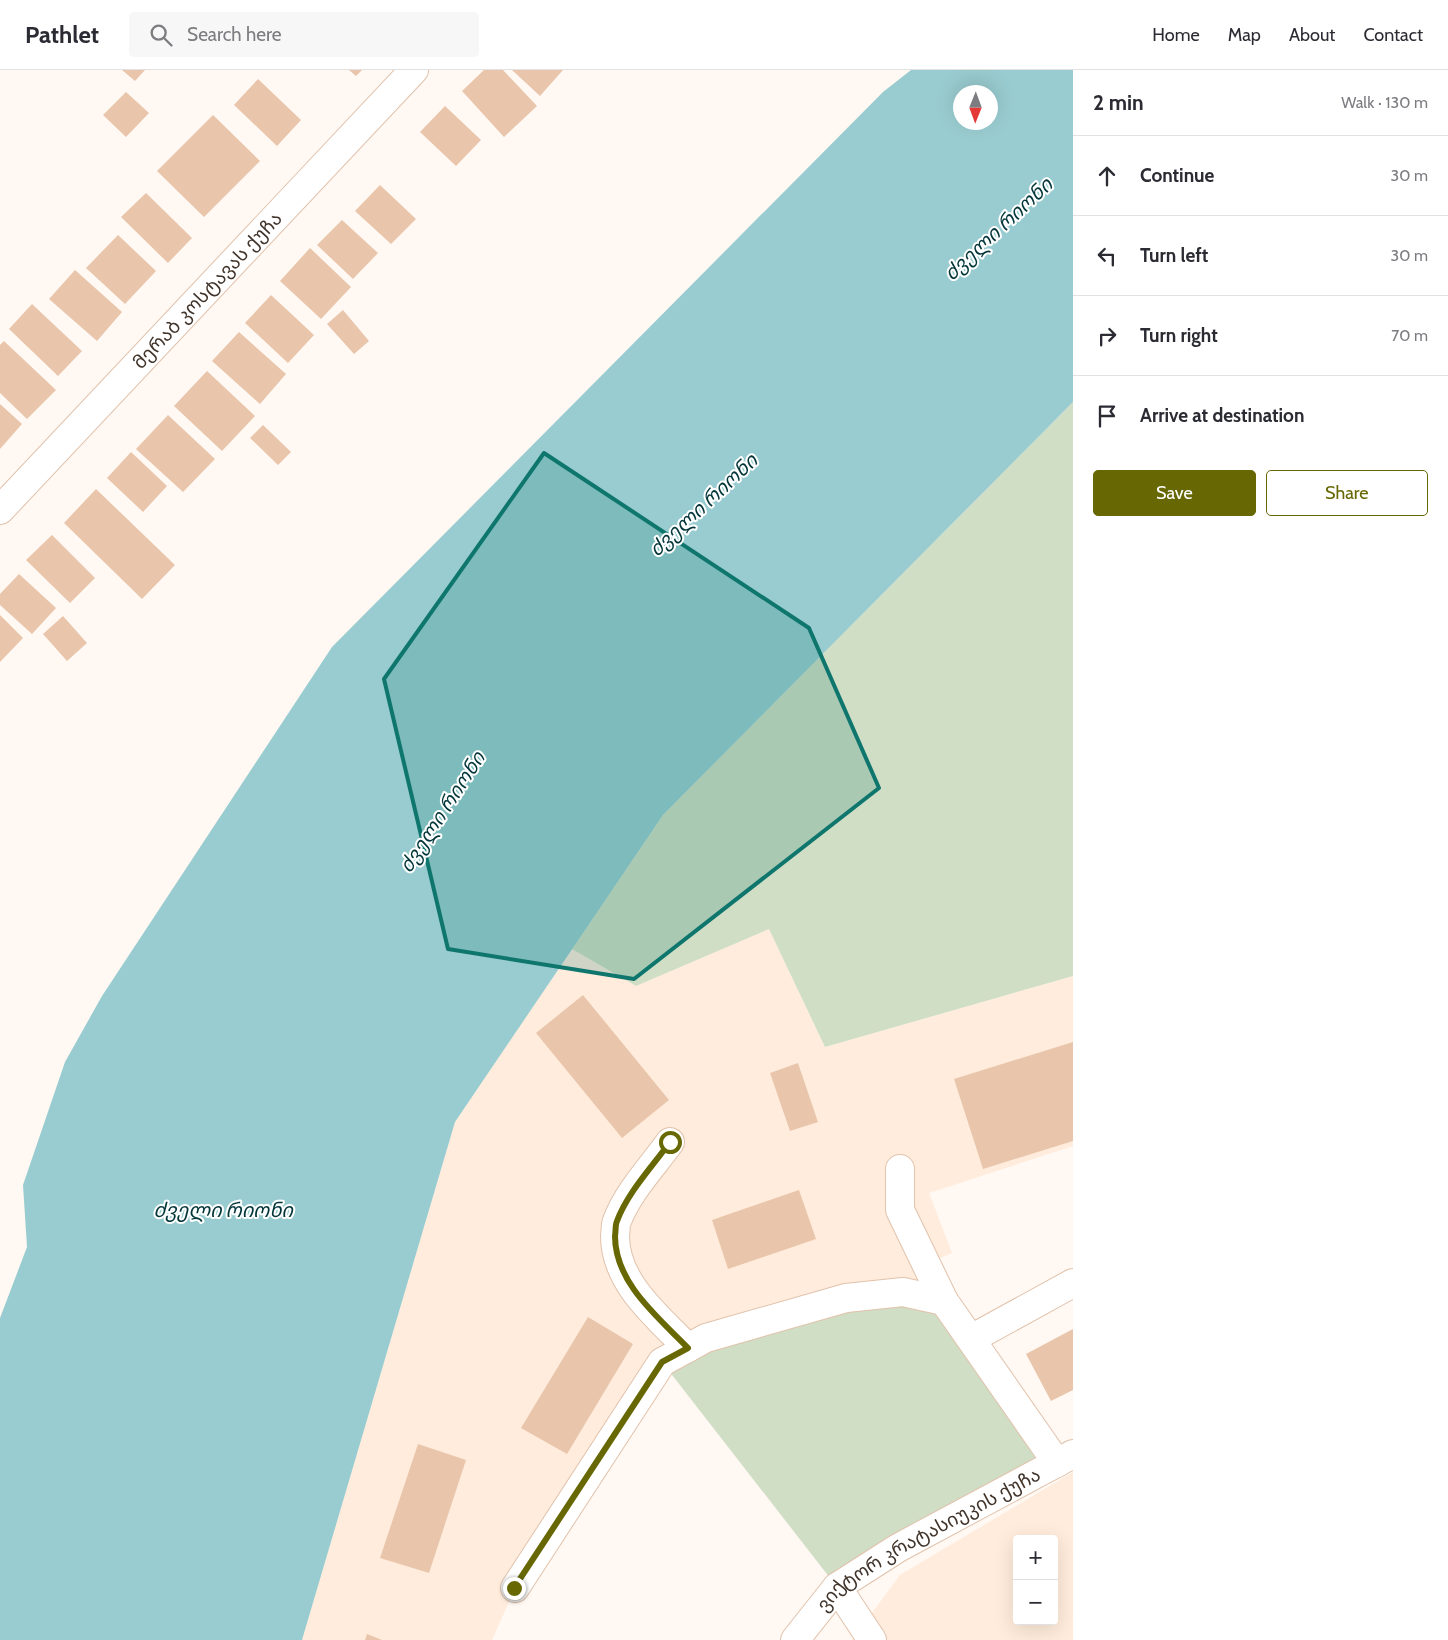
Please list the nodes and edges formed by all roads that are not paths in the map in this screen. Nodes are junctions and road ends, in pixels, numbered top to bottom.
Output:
1 (414, 70) edge
2 (0, 510) edge
3 (670, 1142) dead end
4 (900, 1169) dead end
5 (1073, 1283) edge
6 (944, 1301) junction
7 (971, 1339) junction
8 (688, 1348) junction
9 (1065, 1458) edge
10 (838, 1587) junction
11 (514, 1588) dead end
12 (795, 1640) edge
13 (872, 1640) edge

1 - 2 street, მერაბ კოსტავას ქუჩა
3 - 8 street
4 - 6 street
5 - 7 street
6 - 7 street
6 - 8 street
7 - 9 street
8 - 11 street
9 - 10 street, ვიქტორ კრატასიუკის ქუჩა
10 - 12 street, ვიქტორ კრატასიუკის ქუჩა
10 - 13 street

